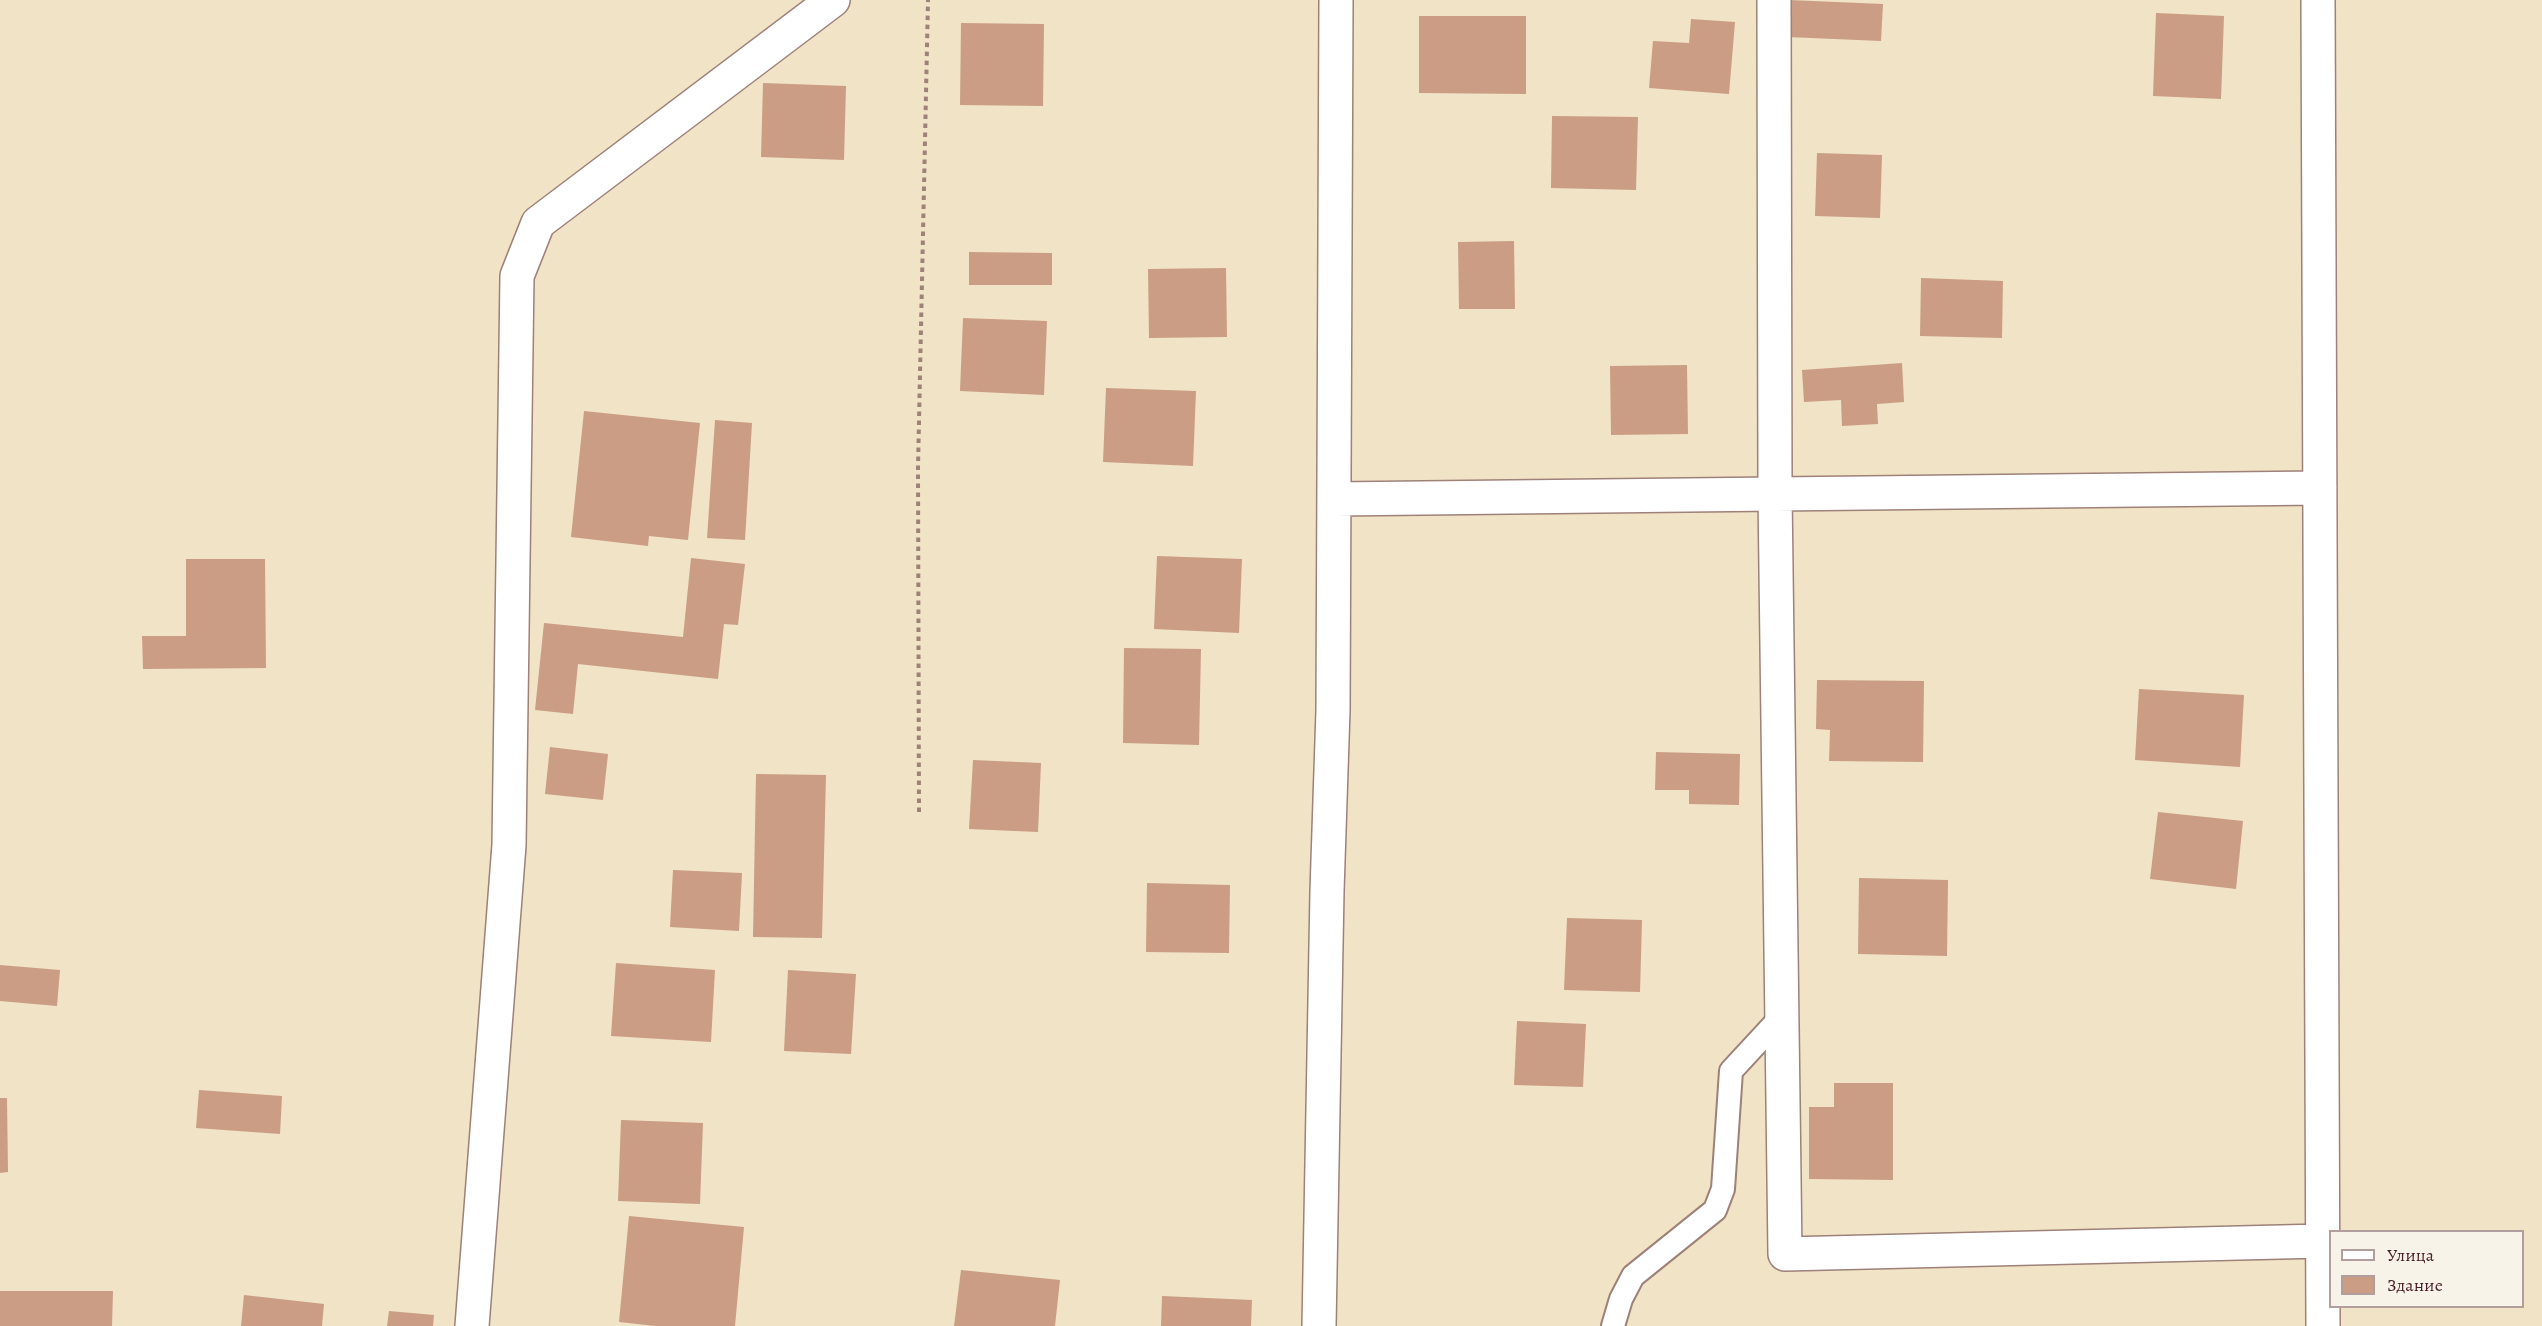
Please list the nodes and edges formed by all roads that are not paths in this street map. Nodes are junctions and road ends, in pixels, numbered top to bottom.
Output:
1 (833, 0) edge
2 (1336, 0) edge
3 (1774, 0) edge
4 (2318, 0) edge
5 (2320, 488) junction
6 (1775, 494) junction
7 (1335, 499) junction
8 (1781, 1017) junction
9 (2322, 1241) junction
10 (472, 1326) edge
11 (1319, 1326) edge
12 (1613, 1326) edge
13 (2323, 1326) edge

1 - 10 street
2 - 7 street
3 - 6 street
4 - 5 street
5 - 6 street
5 - 9 street
6 - 7 street
6 - 8 street
7 - 11 street
8 - 9 street
8 - 12 lane
9 - 13 street

